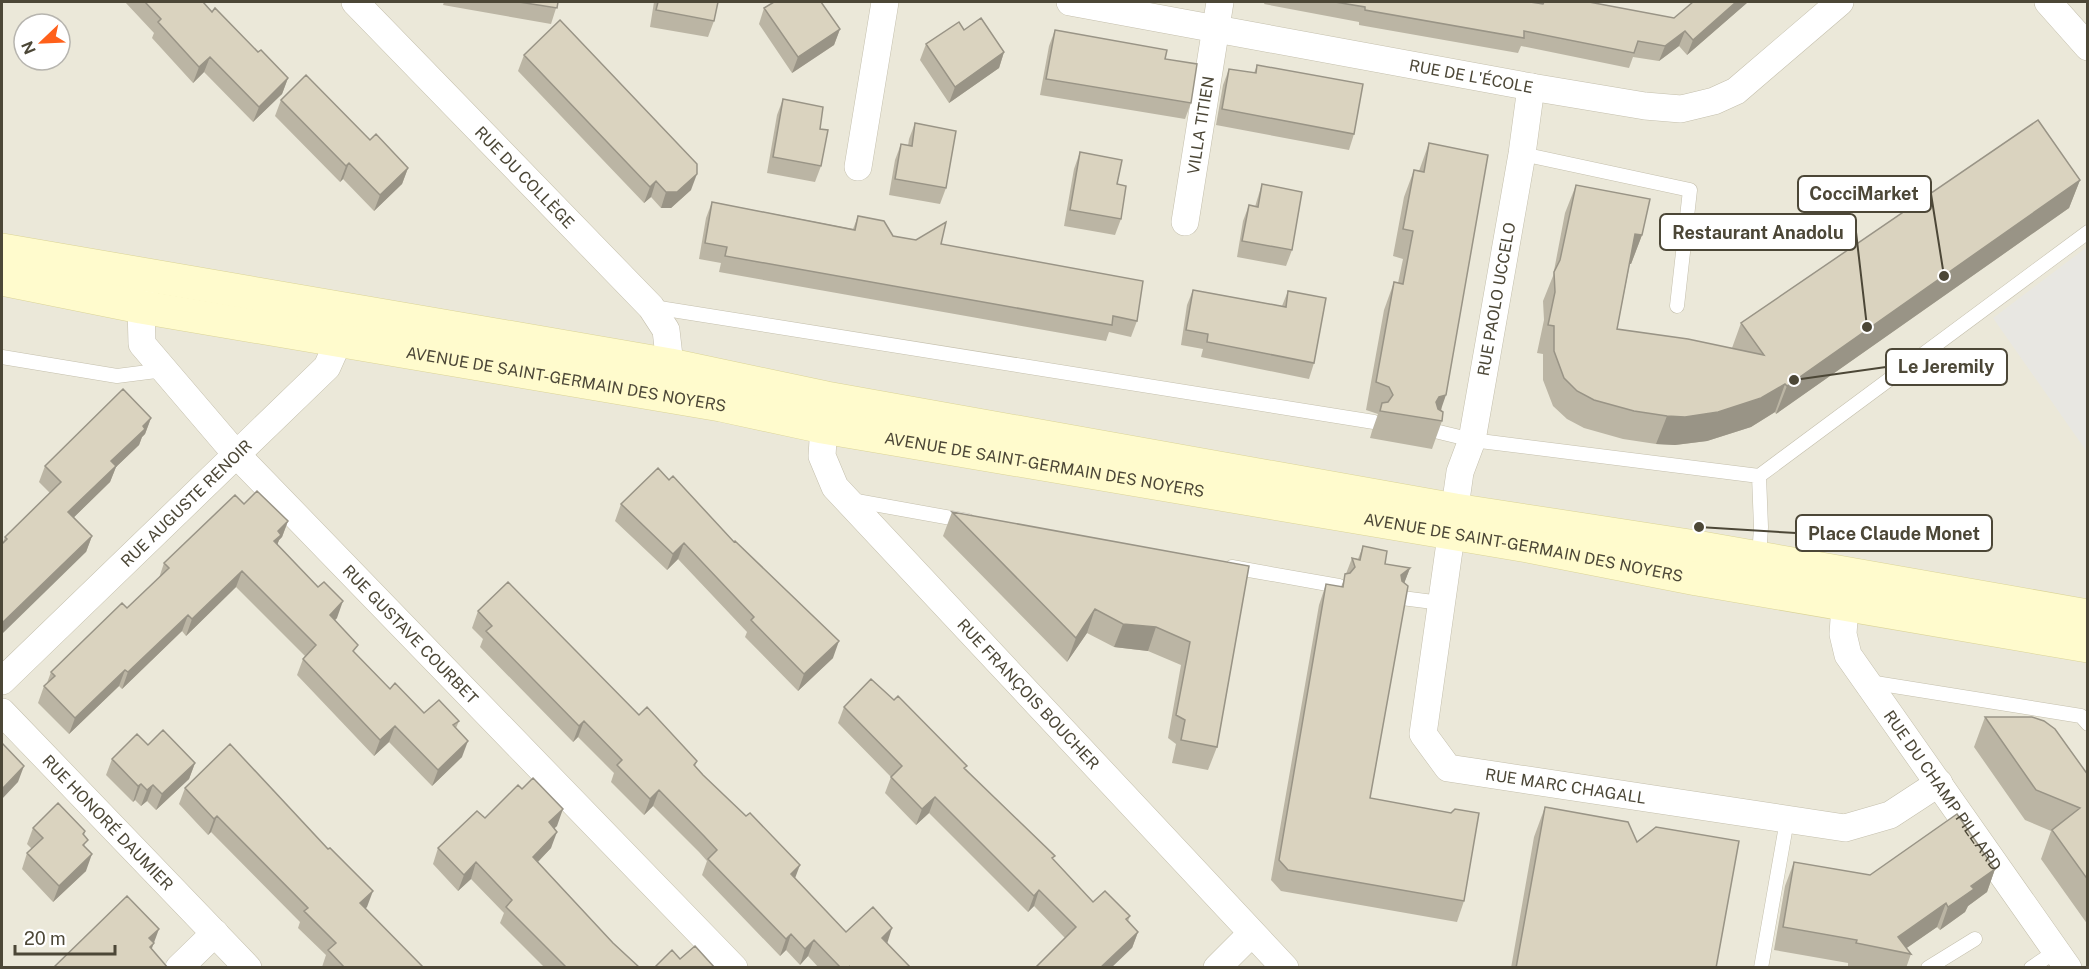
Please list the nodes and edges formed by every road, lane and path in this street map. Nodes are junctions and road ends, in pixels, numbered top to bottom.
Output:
1 (355, 2) edge
2 (885, 2) edge
3 (1070, 2) edge
4 (1220, 2) edge
5 (1840, 2) edge
6 (2048, 2) edge
7 (1216, 29) junction
8 (2088, 47) edge
9 (1530, 87) junction
10 (1522, 154) junction
11 (858, 167) dead end
12 (1185, 222) dead end
13 (2088, 232) edge
14 (2, 250) edge
15 (147, 275) junction
16 (2, 279) edge
17 (1677, 306) dead end
18 (141, 307) junction
19 (342, 307) junction
20 (651, 307) junction
21 (339, 340) junction
22 (2, 357) edge
23 (670, 365) junction
24 (164, 370) junction
25 (824, 412) junction
26 (1374, 422) dead end
27 (1435, 431) edge
28 (1472, 440) junction
29 (236, 454) junction
30 (1759, 476) junction
31 (846, 499) junction
32 (1453, 522) junction
33 (987, 524) edge
34 (1759, 558) junction
35 (1222, 565) edge
36 (1340, 586) edge
37 (1402, 598) edge
38 (1441, 603) junction
39 (1845, 605) junction
40 (2088, 615) edge
41 (2088, 646) edge
42 (2, 681) edge
43 (1867, 682) junction
44 (2, 712) edge
45 (2088, 724) edge
46 (1939, 783) junction
47 (1788, 820) junction
48 (215, 933) junction
49 (1251, 934) junction
50 (1975, 939) dead end
51 (2062, 959) edge
52 (178, 968) edge
53 (248, 968) edge
54 (734, 968) edge
55 (1217, 968) edge
56 (1285, 968) edge
57 (1761, 968) edge
58 (1928, 968) edge
59 (2031, 968) edge

1 - 20 street, RUE DU COLLÈGE
2 - 11 street
3 - 7 street, RUE DE L'ÉCOLE
4 - 7 street, VILLA TITIEN
5 - 9 street, RUE DE L'ÉCOLE
6 - 8 street
7 - 9 street, RUE DE L'ÉCOLE
7 - 12 street, VILLA TITIEN
9 - 10 street, RUE PAOLO UCCELO
10 - 17 lane
10 - 28 street, RUE PAOLO UCCELO
13 - 30 lane
14 - 15 main road, AVENUE DE SAINT-GERMAIN DES NOYERS
15 - 18 street, RUE GUSTAVE COURBET
15 - 19 main road, AVENUE DE SAINT-GERMAIN DES NOYERS
16 - 18 main road, AVENUE DE SAINT-GERMAIN DES NOYERS
18 - 21 main road, AVENUE DE SAINT-GERMAIN DES NOYERS
18 - 24 street, RUE GUSTAVE COURBET
19 - 21 street, RUE AUGUSTE RENOIR
19 - 23 main road, AVENUE DE SAINT-GERMAIN DES NOYERS
20 - 23 street, RUE DU COLLÈGE
20 - 26 lane
21 - 25 main road, AVENUE DE SAINT-GERMAIN DES NOYERS
21 - 29 street, RUE AUGUSTE RENOIR
22 - 24 lane
23 - 25 main road, AVENUE DE SAINT-GERMAIN DES NOYERS
24 - 29 street, RUE GUSTAVE COURBET
25 - 31 street, RUE FRANÇOIS BOUCHER
25 - 32 main road, AVENUE DE SAINT-GERMAIN DES NOYERS
27 - 28 lane
28 - 30 lane
28 - 32 street, RUE PAOLO UCCELO
29 - 42 street, RUE AUGUSTE RENOIR
29 - 54 street, RUE GUSTAVE COURBET
30 - 34 lane
31 - 33 lane
31 - 49 street, RUE FRANÇOIS BOUCHER
32 - 34 main road, AVENUE DE SAINT-GERMAIN DES NOYERS
32 - 38 street, RUE MARC CHAGALL
32 - 39 main road, AVENUE DE SAINT-GERMAIN DES NOYERS
34 - 40 main road, AVENUE DE SAINT-GERMAIN DES NOYERS
35 - 36 lane
37 - 38 lane
38 - 47 street, RUE MARC CHAGALL
39 - 41 main road, AVENUE DE SAINT-GERMAIN DES NOYERS
39 - 43 street, RUE DU CHAMP PILLARD
43 - 45 lane
43 - 46 street, RUE DU CHAMP PILLARD
44 - 48 street, RUE HONORÉ DAUMIER
46 - 47 street, RUE MARC CHAGALL
46 - 51 street, RUE DU CHAMP PILLARD
47 - 57 lane
48 - 52 street
48 - 53 street, RUE HONORÉ DAUMIER
49 - 55 street
49 - 56 street, RUE FRANÇOIS BOUCHER
50 - 58 lane
51 - 59 lane

